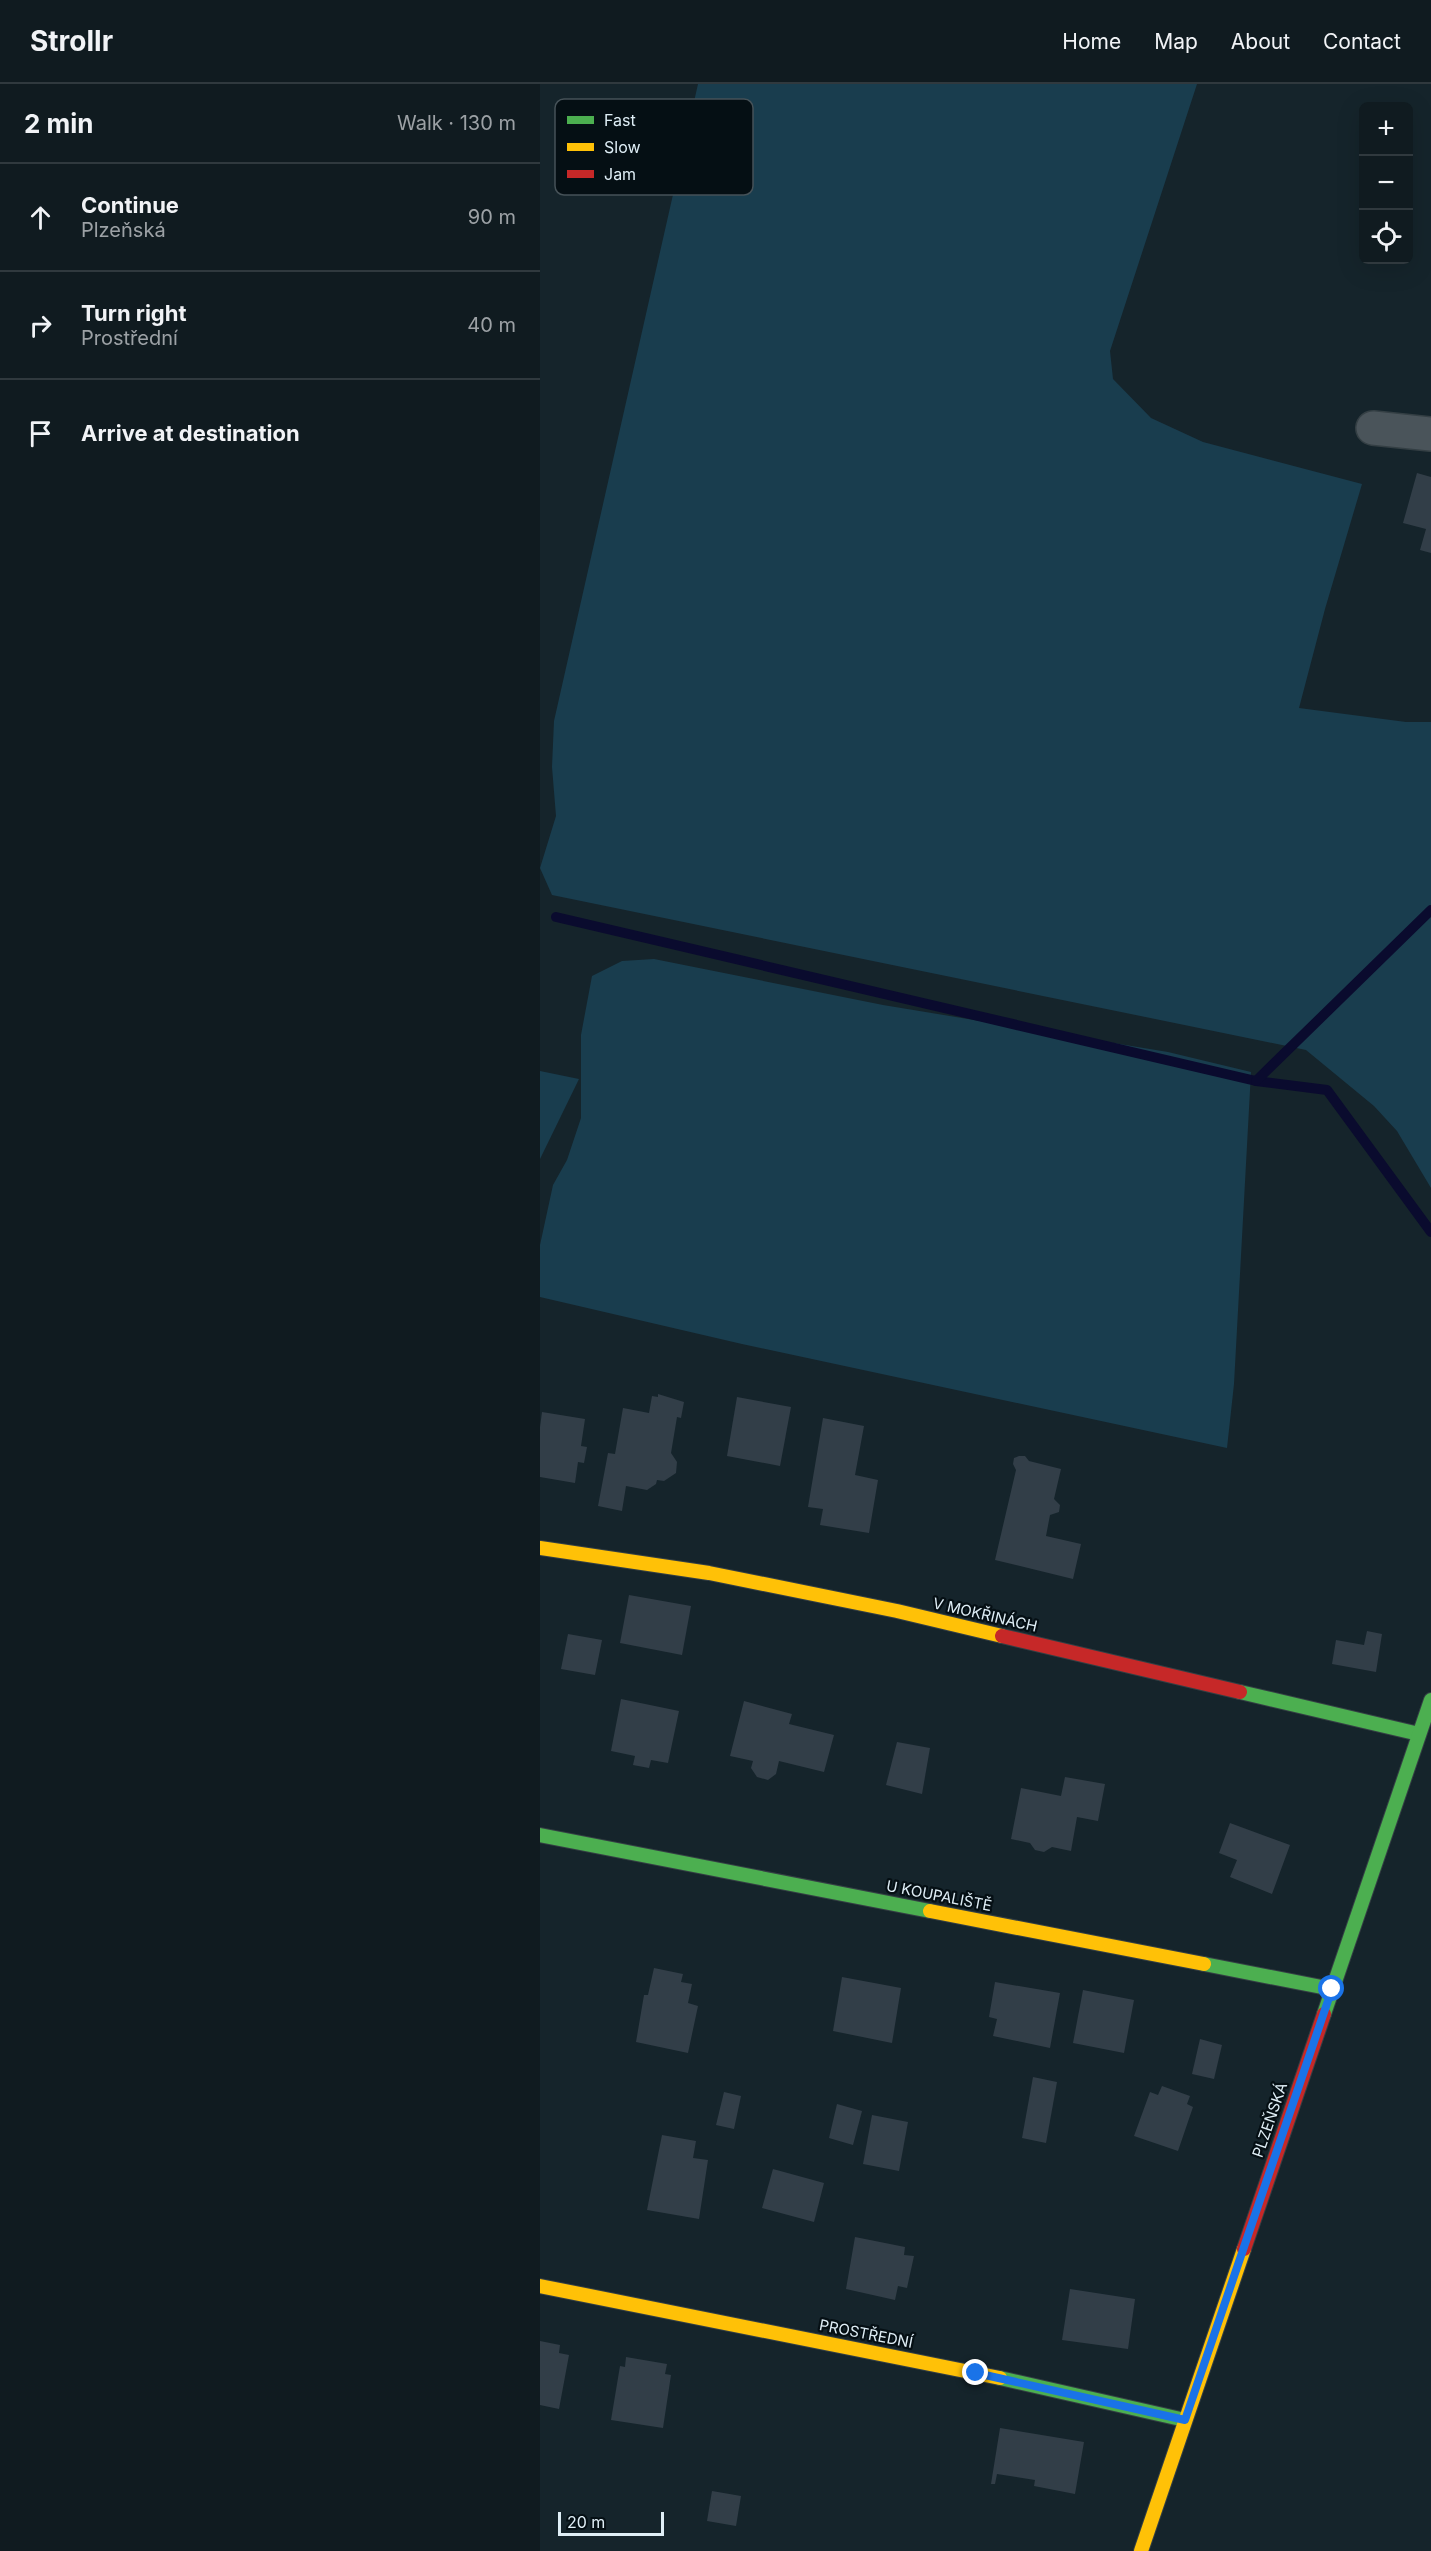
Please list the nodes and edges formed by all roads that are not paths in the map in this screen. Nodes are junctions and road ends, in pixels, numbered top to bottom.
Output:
1 (1373, 428) dead end
2 (1431, 434) edge
3 (540, 1548) edge
4 (1431, 1700) edge
5 (1419, 1734) junction
6 (540, 1835) edge
7 (1332, 1989) junction
8 (540, 2286) edge
9 (1185, 2420) junction
10 (1141, 2551) edge

1 - 2 street
3 - 5 street, V MOKŘINÁCH
4 - 5 street, PLZEŇSKÁ
5 - 7 street, PLZEŇSKÁ
6 - 7 street, U KOUPALIŠTĚ
7 - 9 street, PLZEŇSKÁ
8 - 9 street, PROSTŘEDNÍ
9 - 10 street, PLZEŇSKÁ

